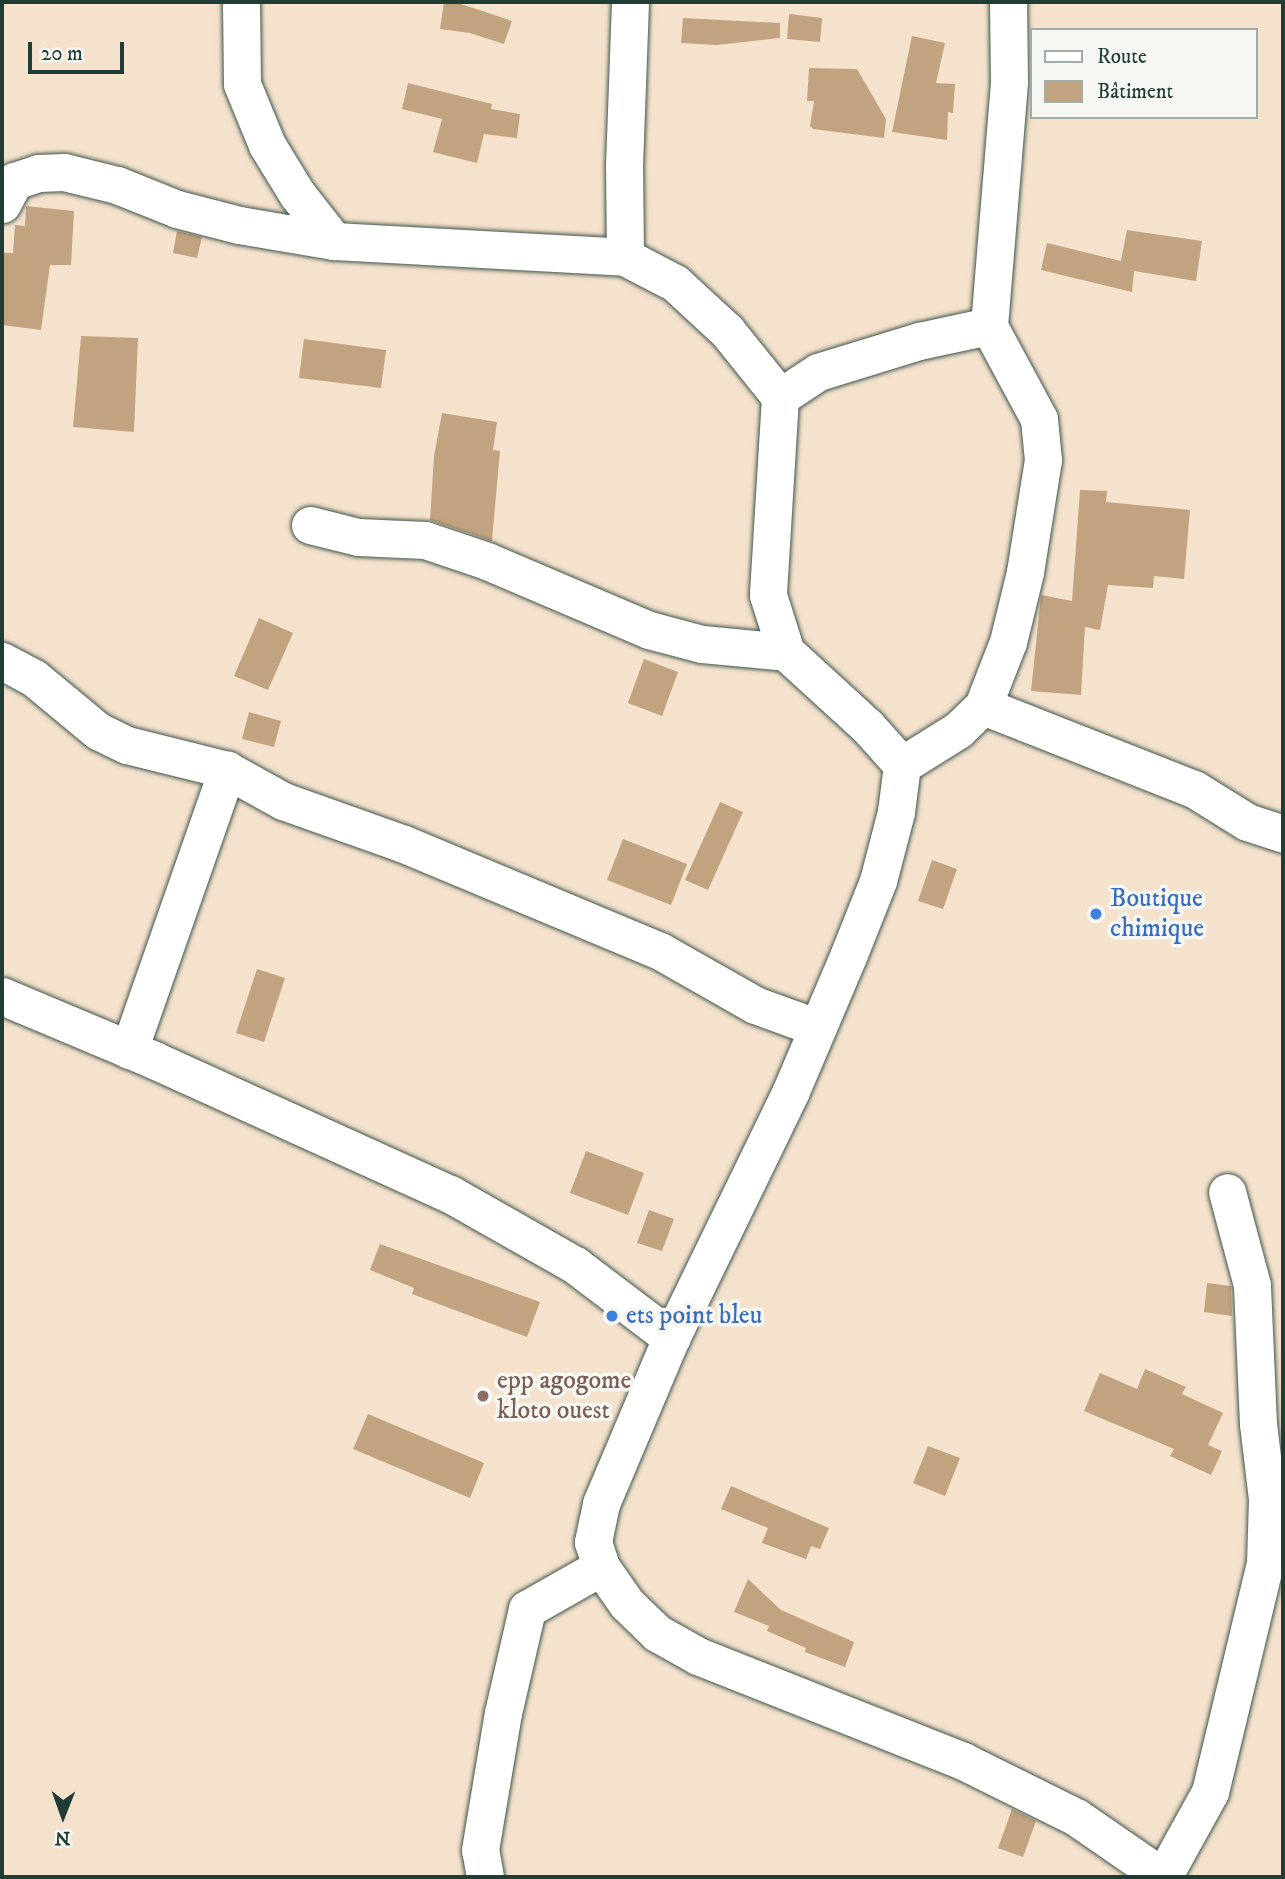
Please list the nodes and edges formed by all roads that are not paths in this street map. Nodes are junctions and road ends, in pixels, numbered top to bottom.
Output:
1 (241, 2) edge
2 (630, 2) edge
3 (1009, 2) edge
4 (2, 204) edge
5 (334, 241) junction
6 (625, 257) junction
7 (989, 326) junction
8 (780, 397) junction
9 (310, 525) dead end
10 (786, 652) junction
11 (2, 661) edge
12 (983, 706) junction
13 (902, 765) junction
14 (227, 770) junction
15 (1283, 834) edge
16 (2, 996) edge
17 (816, 1027) junction
18 (129, 1050) junction
19 (1227, 1192) dead end
20 (671, 1338) junction
21 (1274, 1564) edge
22 (601, 1567) junction
23 (485, 1877) edge
24 (1163, 1877) edge

1 - 5 street
2 - 6 street
3 - 7 street
4 - 5 street
5 - 6 street
6 - 8 street
7 - 8 street
7 - 12 street
8 - 10 street
9 - 10 street
10 - 13 street
11 - 14 street
12 - 13 street
12 - 15 street
13 - 17 street
14 - 17 street
14 - 18 street
16 - 18 street
17 - 20 street
18 - 20 street
19 - 21 street
20 - 22 street
21 - 24 street
22 - 23 street
22 - 24 street

